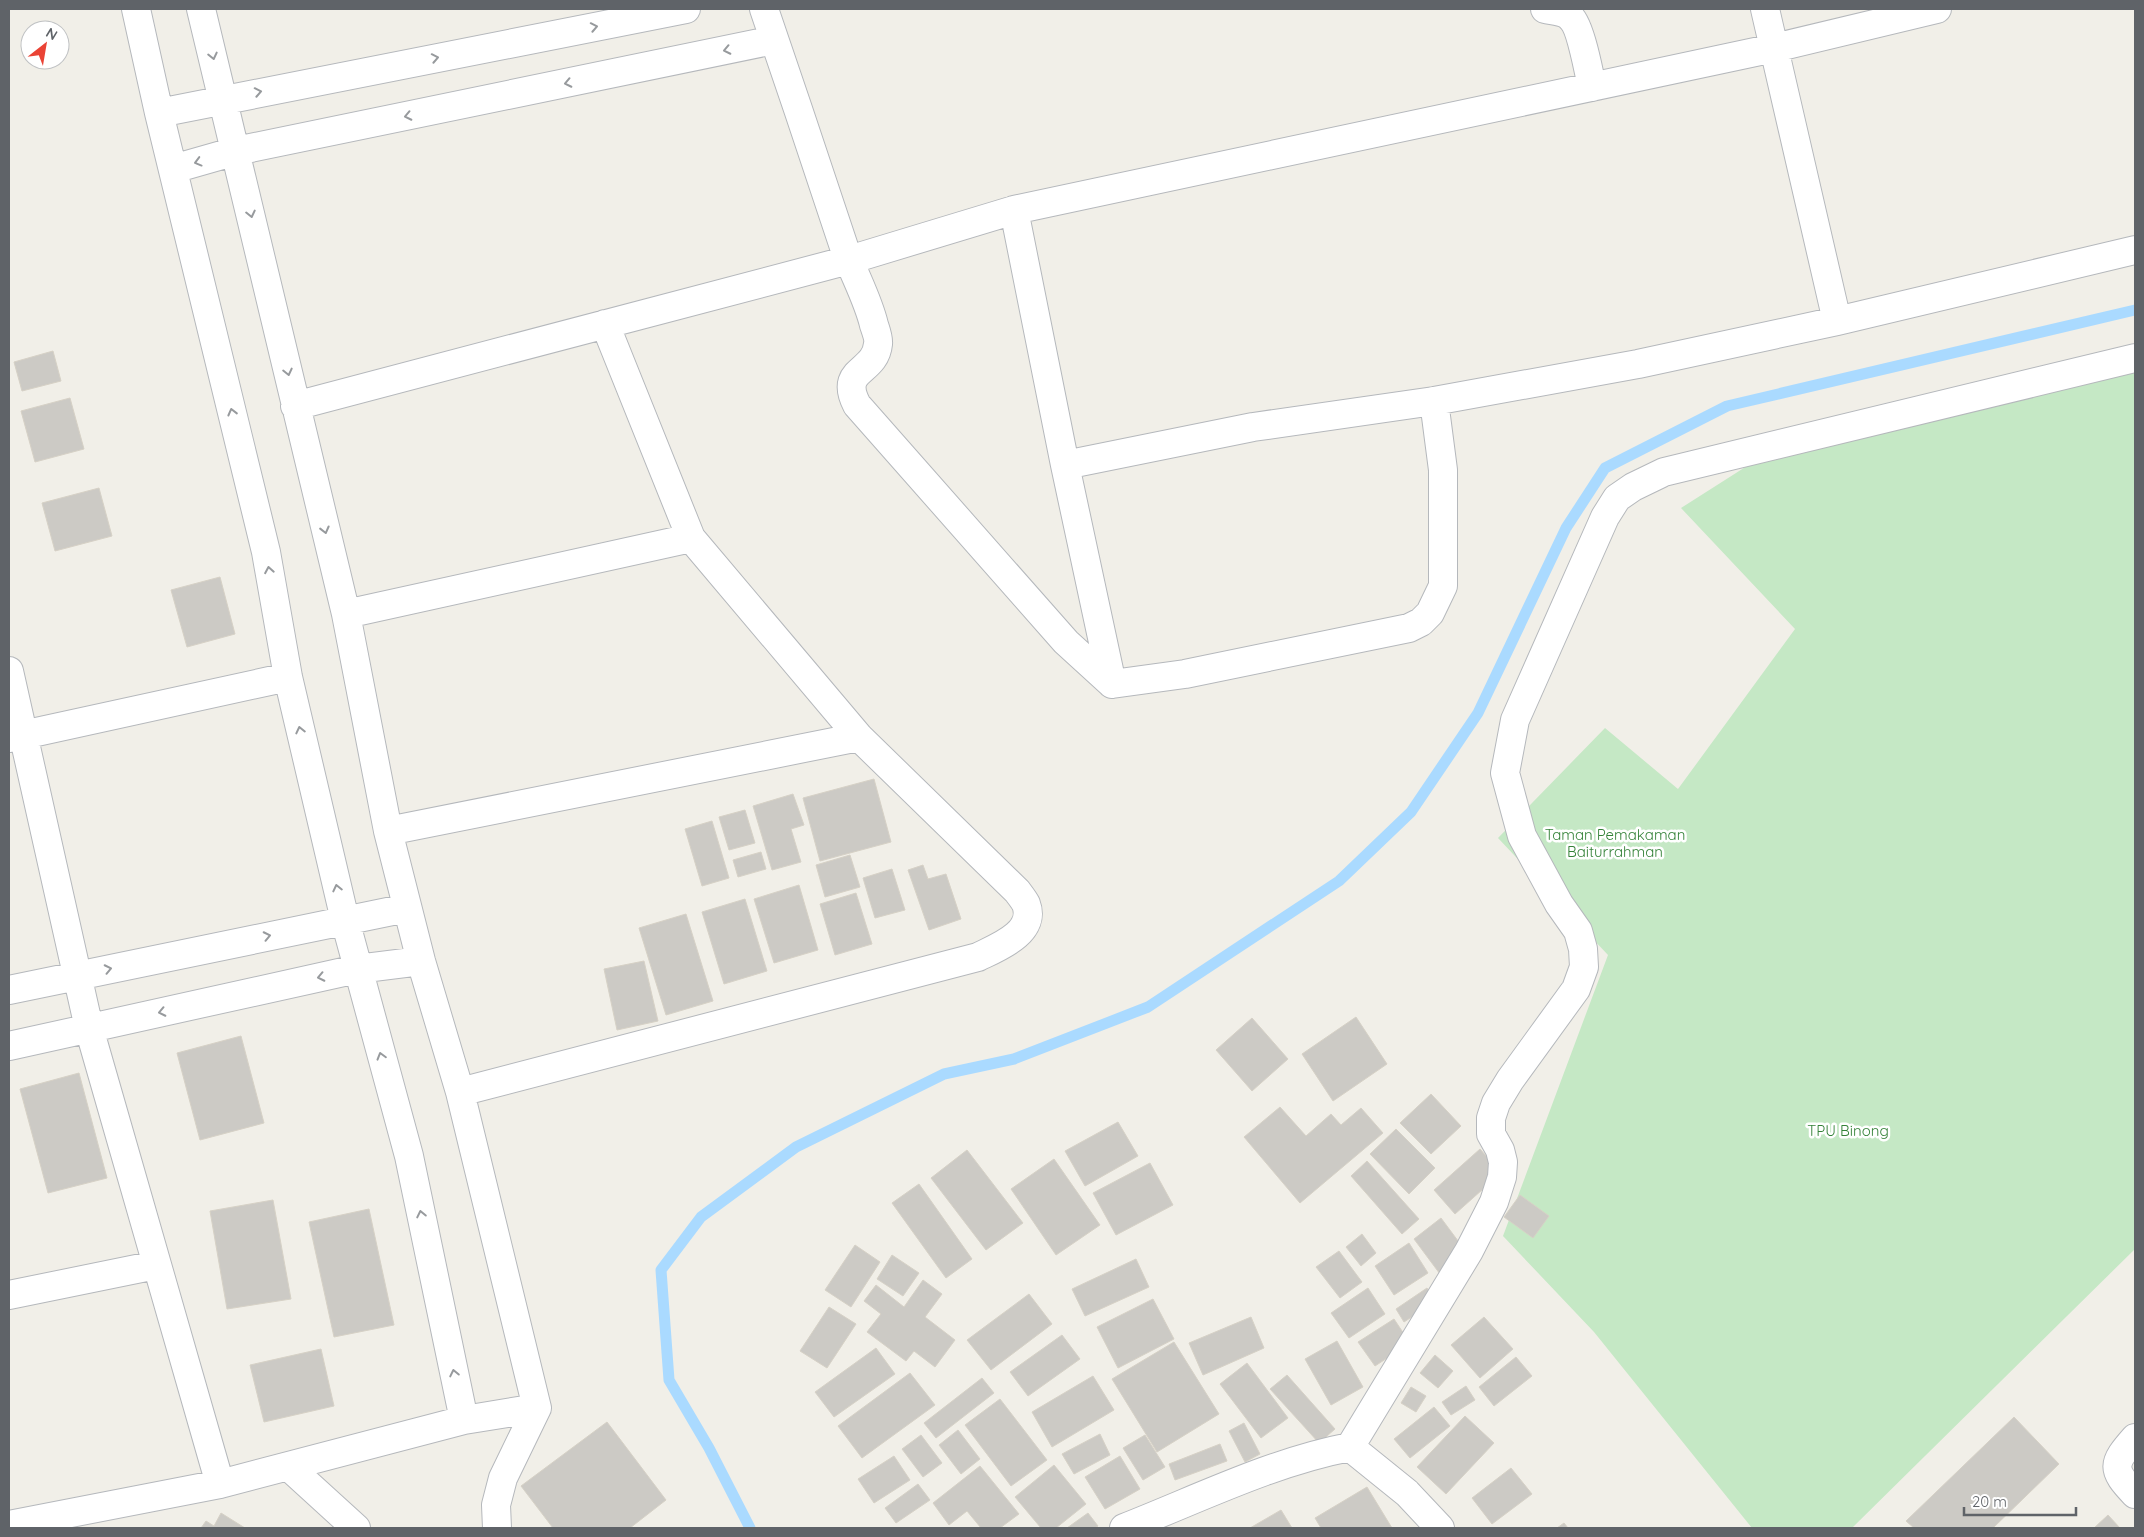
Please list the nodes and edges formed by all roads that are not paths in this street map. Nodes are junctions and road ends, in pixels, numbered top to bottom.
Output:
1 (136, 9) edge
2 (201, 9) edge
3 (686, 9) edge
4 (764, 9) edge
5 (1545, 9) edge
6 (1765, 9) edge
7 (1937, 9) edge
8 (774, 40) junction
9 (1774, 48) junction
10 (1592, 87) junction
11 (223, 99) junction
12 (159, 112) junction
13 (236, 152) junction
14 (172, 169) junction
15 (1014, 210) junction
16 (2135, 250) edge
17 (849, 260) junction
18 (1837, 321) junction
19 (605, 324) junction
20 (2135, 358) edge
21 (1434, 401) junction
22 (295, 406) junction
23 (1065, 465) junction
24 (691, 538) junction
25 (346, 614) junction
26 (9, 671) edge
27 (288, 677) junction
28 (1112, 684) junction
29 (16, 736) edge
30 (859, 737) junction
31 (388, 831) junction
32 (408, 908) junction
33 (345, 920) junction
34 (421, 961) junction
35 (357, 969) junction
36 (77, 975) junction
37 (9, 990) edge
38 (89, 1028) junction
39 (9, 1046) edge
40 (460, 1092) junction
41 (156, 1265) junction
42 (9, 1295) edge
43 (536, 1408) junction
44 (464, 1420) junction
45 (2135, 1438) edge
46 (1350, 1447) junction
47 (289, 1467) junction
48 (220, 1484) junction
49 (2135, 1494) edge
50 (9, 1525) edge
51 (356, 1528) edge
52 (497, 1528) edge
53 (1124, 1528) edge
54 (1440, 1528) edge

1 - 12 street
2 -> 11 street
11 -> 3 street
4 - 8 street
5 - 10 street
6 - 9 street
7 - 9 street
8 -> 13 street
8 - 17 street
9 - 10 street
9 - 18 street
10 - 15 street
11 - 12 street
11 - 13 street
12 - 14 street
13 -> 14 street
13 -> 22 street
27 -> 14 street
15 - 17 street
15 - 23 street
16 - 18 street
17 - 19 street
17 - 28 street
18 - 21 street
19 - 22 street
19 - 24 street
20 - 46 street
21 - 23 street
21 - 28 street
22 -> 25 street
23 - 28 street
24 - 25 street
24 - 30 street
25 - 31 street
26 - 29 street
27 - 29 street
33 -> 27 street
29 - 36 street
30 - 31 street
30 - 40 street
31 - 32 street
32 - 33 street
32 - 34 street
33 - 35 street
36 -> 33 street
34 - 35 street
34 - 40 street
35 -> 38 street
44 -> 35 street
36 - 37 street
36 - 38 street
38 - 39 street
38 - 41 street
40 - 43 street
41 - 42 street
41 - 48 street
43 - 44 street
43 - 52 street
44 - 47 street
45 - 49 street
46 - 53 street
46 - 54 street
47 - 48 street
47 - 51 street
48 - 50 street

